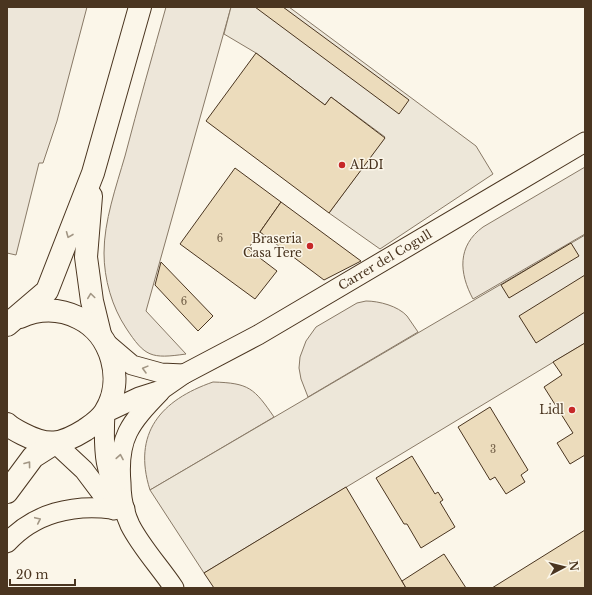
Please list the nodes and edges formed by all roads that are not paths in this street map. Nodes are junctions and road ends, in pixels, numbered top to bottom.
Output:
1 (140, 7) edge
2 (585, 142) edge
3 (93, 173) junction
4 (11, 322) edge
5 (102, 338) junction
6 (184, 374) junction
7 (161, 390) junction
8 (105, 413) junction
9 (7, 424) edge
10 (55, 443) junction
11 (7, 492) edge
12 (122, 514) junction
13 (7, 543) edge
14 (174, 588) edge

1 - 3 street
2 - 6 street, Carrer del Cogull
3 -> 4 street
5 -> 3 street
4 - 5 street
6 -> 5 street
5 - 8 street
6 - 7 street, Carrer del Cogull
7 - 8 street, Carrer del Cogull
12 -> 7 street
8 - 10 street
8 - 12 street
9 - 10 street
11 -> 10 street
10 - 12 street
13 -> 12 street
12 - 14 street

